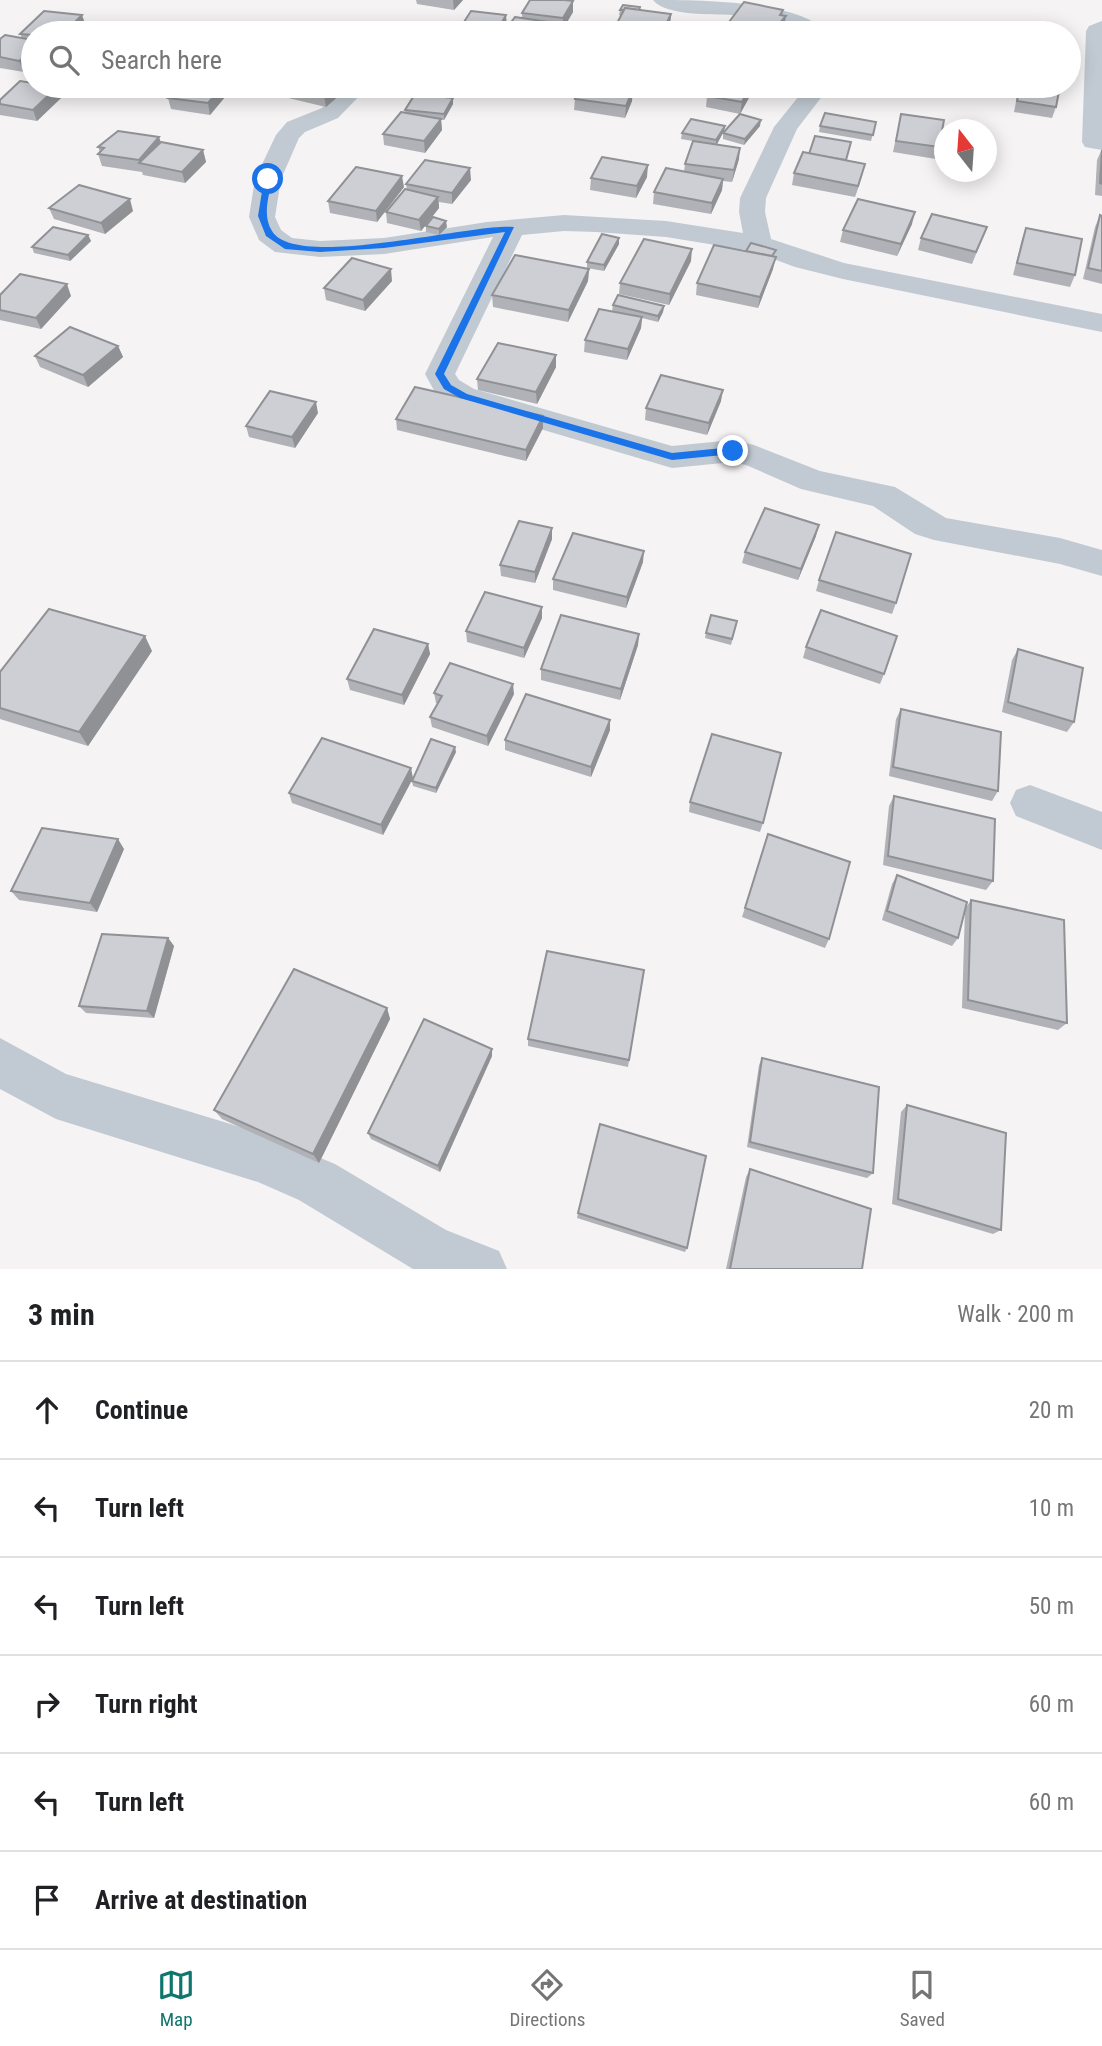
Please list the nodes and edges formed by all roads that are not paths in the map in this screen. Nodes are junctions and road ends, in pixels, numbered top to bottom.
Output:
1 (664, 0) edge
2 (796, 21) edge
3 (1102, 28) edge
4 (347, 98) edge
5 (809, 98) edge
6 (1102, 143) edge
7 (511, 229) junction
8 (758, 244) junction
9 (1102, 324) edge
10 (1102, 563) edge
11 (1030, 803) dead end
12 (1102, 831) edge
13 (0, 1062) edge
14 (481, 1269) edge

1 - 2 street
3 - 6 street
4 - 7 street
5 - 8 street
7 - 8 street
7 - 10 street
8 - 9 street
11 - 12 street
13 - 14 street

